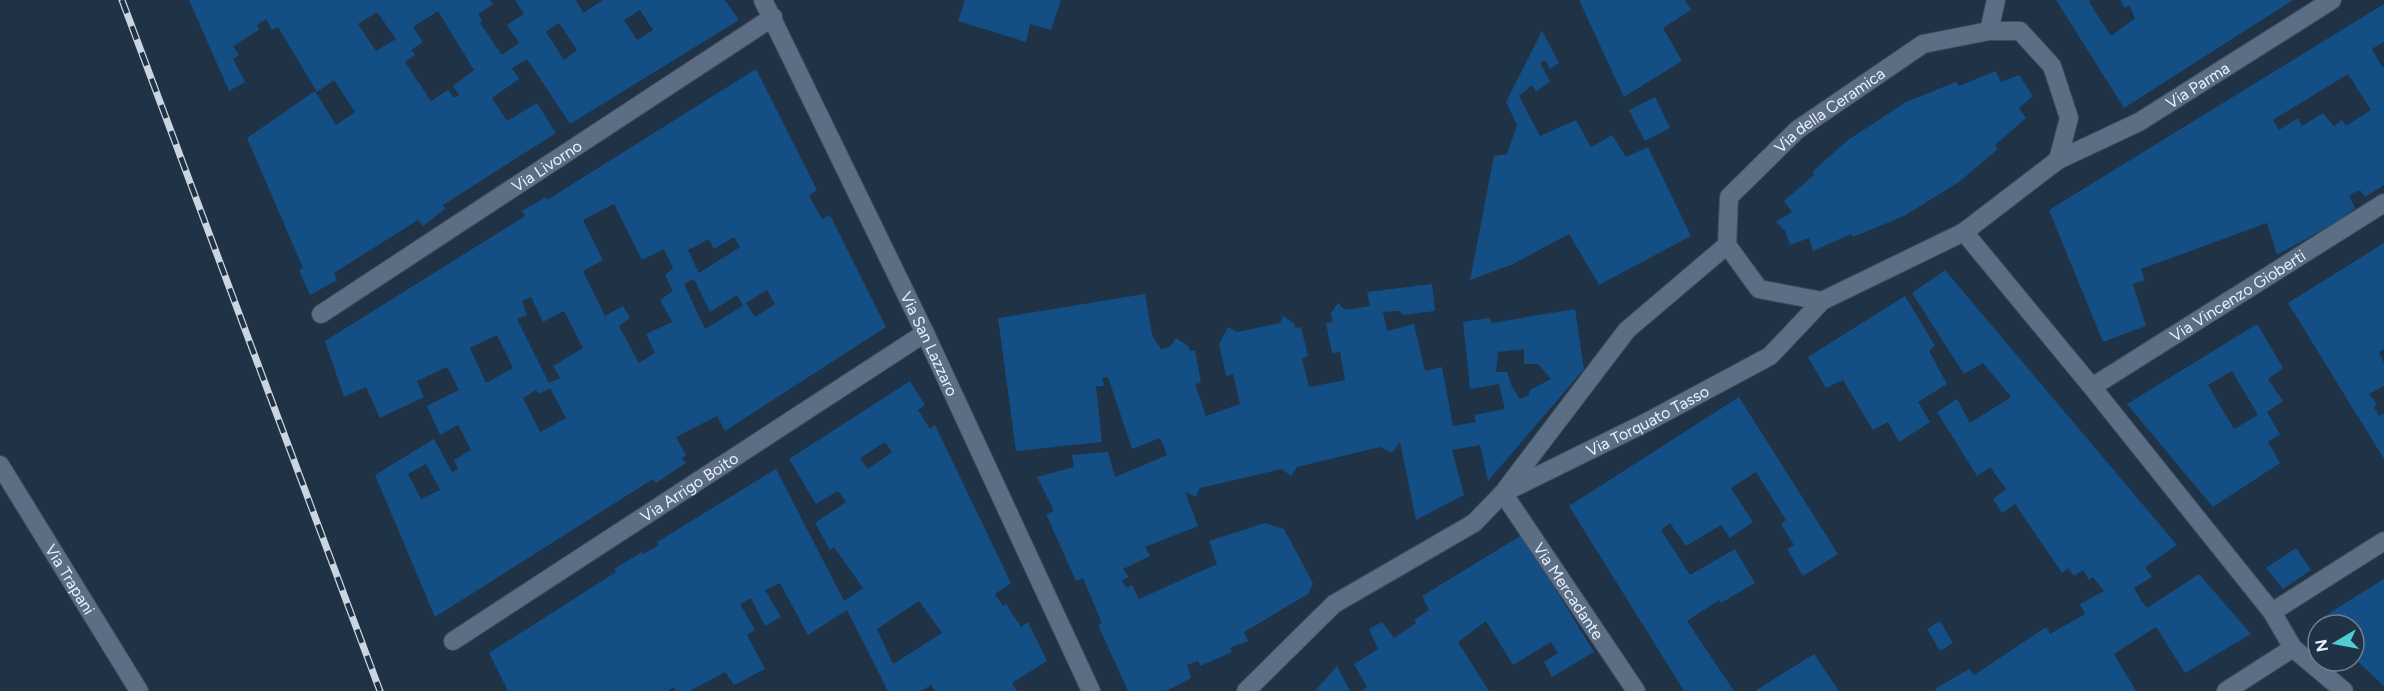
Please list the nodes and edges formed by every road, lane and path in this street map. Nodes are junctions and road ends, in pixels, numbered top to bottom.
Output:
1 (763, 0) edge
2 (1996, 0) edge
3 (2332, 0) edge
4 (773, 17) junction
5 (1989, 31) junction
6 (2058, 160) junction
7 (2384, 203) edge
8 (1964, 232) junction
9 (1727, 245) junction
10 (1822, 301) junction
11 (321, 314) dead end
12 (925, 333) junction
13 (2092, 387) junction
14 (0, 465) edge
15 (1503, 493) junction
16 (2384, 541) edge
17 (2272, 612) junction
18 (453, 640) dead end
19 (2293, 648) junction
20 (139, 691) edge
21 (1091, 691) edge
22 (1246, 691) edge
23 (1636, 691) edge
24 (2226, 691) edge
25 (2344, 691) edge

1 - 4 street, Via San Lazzaro
2 - 5 street
3 - 6 street, Via Parma
4 - 11 street, Via Livorno
4 - 12 street, Via San Lazzaro
5 - 6 street, Via della Ceramica
5 - 9 street, Via della Ceramica
6 - 8 street, Via Torquato Tasso
7 - 13 street, Via Vincenzo Gioberti
8 - 10 street, Via Torquato Tasso
8 - 13 street
9 - 10 street
9 - 15 street
10 - 15 street, Via Torquato Tasso
12 - 18 street, Via Arrigo Boito
12 - 21 street, Via San Lazzaro
13 - 17 street
14 - 20 street, Via Trapani
15 - 22 street, Via Torquato Tasso
15 - 23 street, Via Mercadante
16 - 17 street
17 - 19 street
19 - 24 street
19 - 25 street

